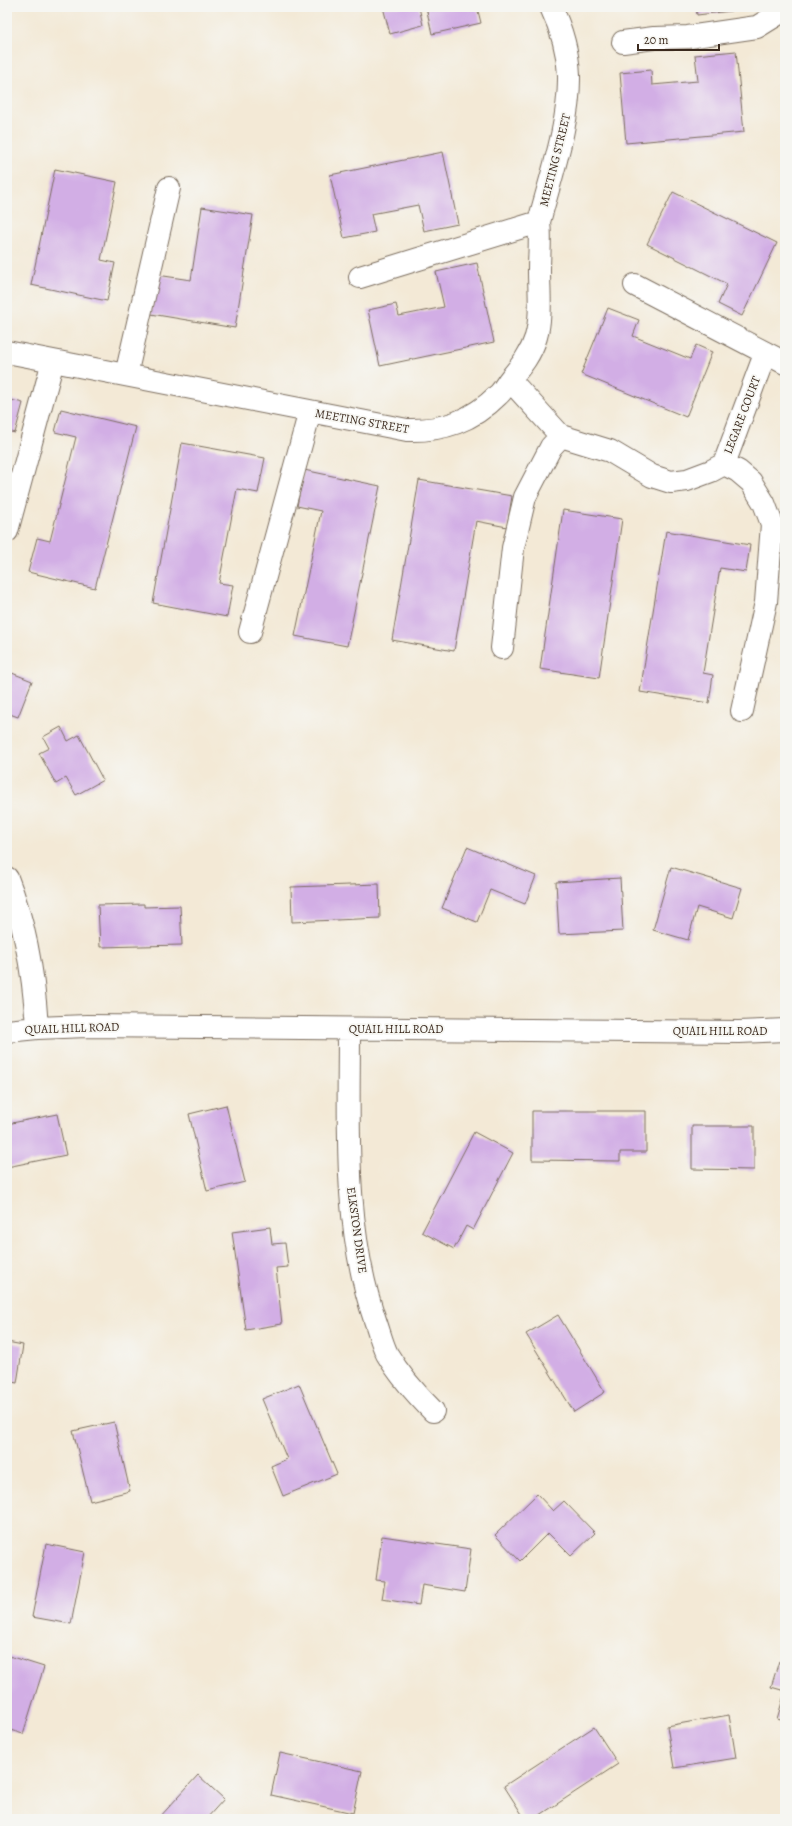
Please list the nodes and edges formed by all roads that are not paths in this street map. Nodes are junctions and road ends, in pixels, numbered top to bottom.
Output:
1 (551, 7) edge
2 (784, 7) edge
3 (622, 42) dead end
4 (168, 188) dead end
5 (540, 222) junction
6 (360, 276) dead end
7 (635, 285) dead end
8 (7, 352) edge
9 (765, 354) junction
10 (53, 361) junction
11 (785, 363) edge
12 (126, 375) junction
13 (510, 380) junction
14 (310, 411) junction
15 (561, 436) junction
16 (724, 464) junction
17 (7, 531) edge
18 (250, 632) dead end
19 (502, 648) dead end
20 (742, 711) dead end
21 (7, 878) edge
22 (38, 1028) junction
23 (349, 1029) junction
24 (785, 1030) edge
25 (7, 1031) edge
26 (433, 1411) dead end

1 - 5 street, MEETING STREET
2 - 3 street
4 - 12 street
5 - 6 street
5 - 13 street, MEETING STREET
7 - 9 street
8 - 10 street, MEETING STREET
9 - 11 street
9 - 16 street, LEGARE COURT
10 - 12 street, MEETING STREET
10 - 17 street
12 - 14 street, MEETING STREET
13 - 14 street, MEETING STREET
13 - 15 street
14 - 18 street
15 - 16 street, LEGARE COURT
15 - 19 street
16 - 20 street
21 - 22 street
22 - 23 street, QUAIL HILL ROAD
22 - 25 street, QUAIL HILL ROAD
23 - 24 street, QUAIL HILL ROAD
23 - 26 street, ELKSTON DRIVE

